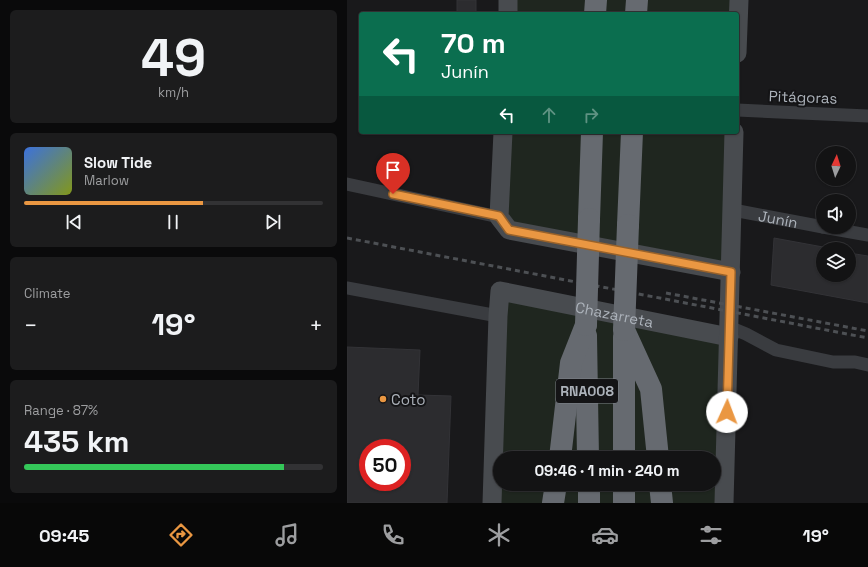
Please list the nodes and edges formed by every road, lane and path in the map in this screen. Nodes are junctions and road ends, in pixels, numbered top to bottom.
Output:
1 (508, 0) edge
2 (596, 0) edge
3 (637, 0) edge
4 (739, 0) edge
5 (508, 12) edge
6 (595, 12) edge
7 (636, 12) edge
8 (739, 12) edge
9 (739, 110) edge
10 (868, 116) edge
11 (503, 134) edge
12 (592, 134) edge
13 (632, 134) edge
14 (734, 134) edge
15 (347, 184) edge
16 (733, 210) junction
17 (499, 216) junction
18 (816, 226) edge
19 (856, 233) edge
20 (868, 235) edge
21 (731, 272) junction
22 (347, 288) edge
23 (498, 316) junction
24 (586, 325) junction
25 (624, 330) junction
26 (729, 332) junction
27 (868, 365) edge
28 (561, 451) edge
29 (588, 451) edge
30 (624, 451) edge
31 (657, 451) edge
32 (555, 491) edge
33 (589, 491) edge
34 (624, 491) edge
35 (661, 491) edge
36 (492, 503) edge
37 (553, 503) edge
38 (589, 503) edge
39 (624, 503) edge
40 (662, 503) edge
41 (724, 503) edge

1 - 5 main road
2 - 6 highway
3 - 7 highway
4 - 8 main road
9 - 10 street, Pitágoras
11 - 17 main road
12 - 24 highway, RNA008, bridge
13 - 25 highway, RNA008, bridge
14 - 16 main road
15 - 17 street
16 - 18 street, Junín
16 - 21 main road
17 - 21 main road
19 - 20 street, Junín
21 - 26 main road
22 - 23 street
23 - 26 main road, Chazarreta
23 - 36 main road
24 - 28 highway
24 - 29 highway, RNA008
25 - 30 highway, RNA008
25 - 31 highway
26 - 27 street
26 - 41 main road
32 - 37 highway
33 - 38 highway
34 - 39 highway
35 - 40 highway

